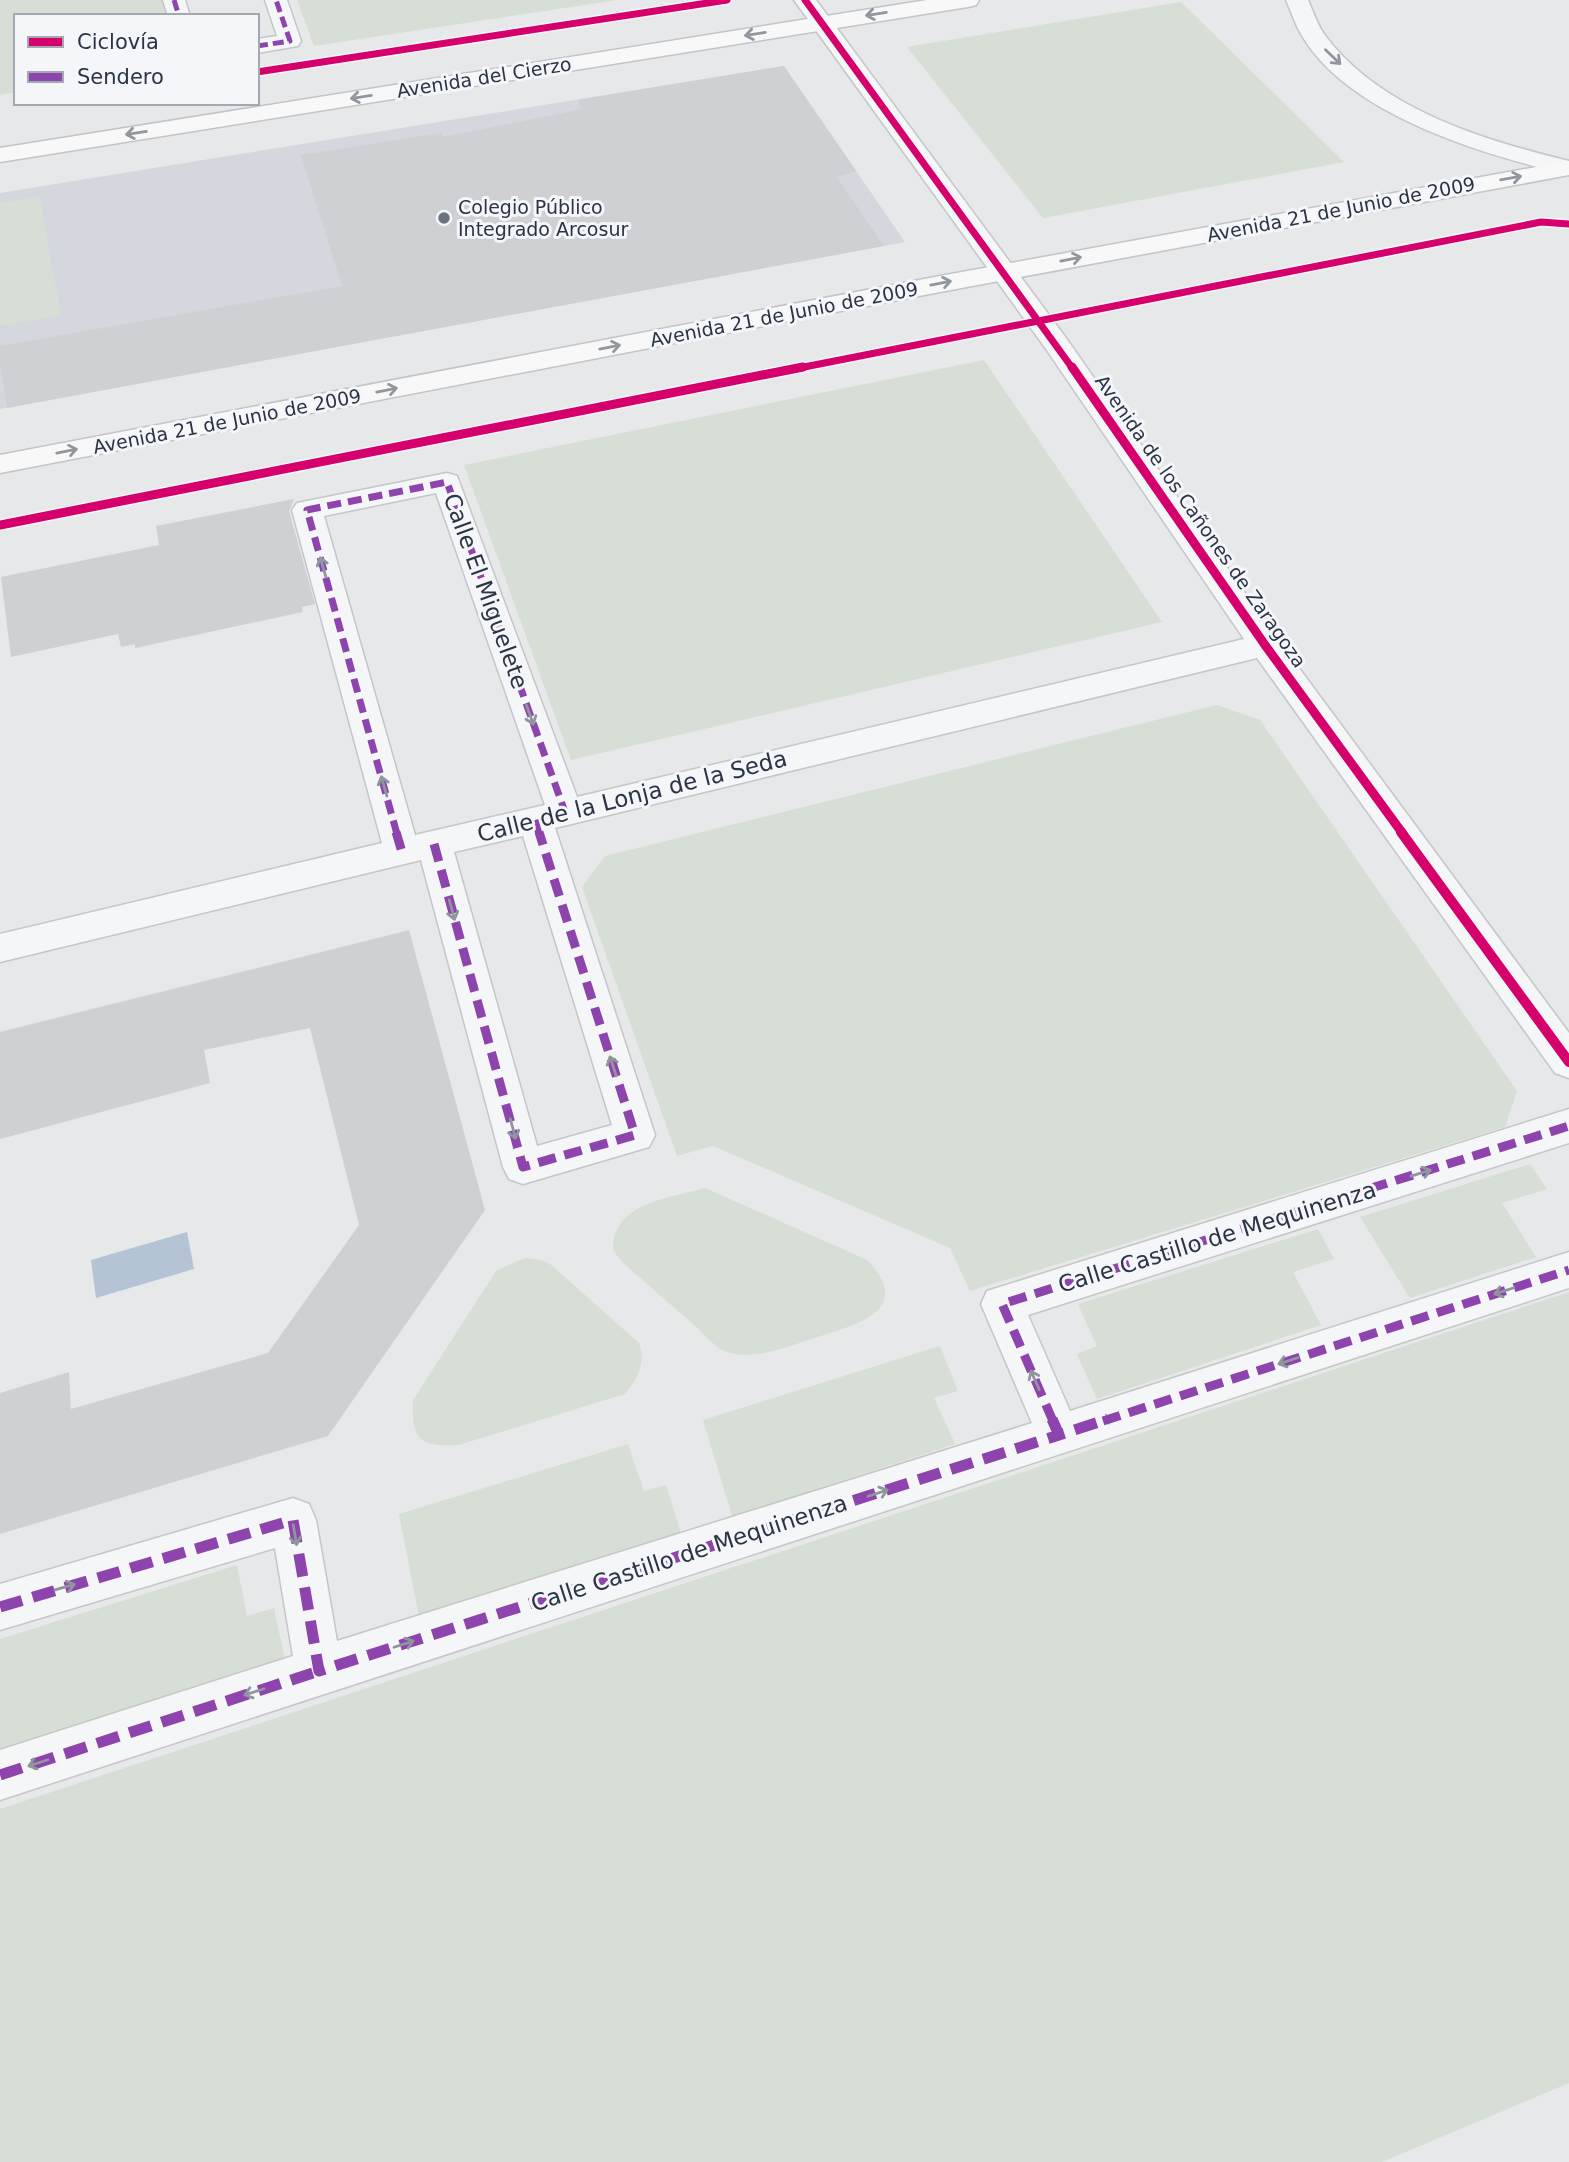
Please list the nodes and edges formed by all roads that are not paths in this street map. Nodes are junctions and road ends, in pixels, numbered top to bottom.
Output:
1 (276, 0) edge
2 (805, 0) edge
3 (968, 0) edge
4 (1297, 0) edge
5 (822, 23) junction
6 (259, 46) edge
7 (0, 155) edge
8 (1569, 168) edge
9 (1004, 272) junction
10 (0, 464) edge
11 (1265, 645) junction
12 (550, 816) junction
13 (418, 848) junction
14 (0, 948) edge
15 (1569, 1062) edge
16 (1569, 1126) edge
17 (1569, 1270) edge
18 (1059, 1436) junction
19 (0, 1606) edge
20 (319, 1671) junction
21 (0, 1775) edge

1 - 6 street
2 - 5 street, Avenida de los Cañones de Zaragoza
3 -> 5 main road, Avenida del Cierzo
4 -> 8 street
5 -> 7 main road, Avenida del Cierzo
5 - 9 street, Avenida de los Cañones de Zaragoza
9 -> 8 main road, Avenida 21 de Junio de 2009
10 -> 9 main road, Avenida 21 de Junio de 2009
9 - 11 street, Avenida de los Cañones de Zaragoza
11 - 12 street, Calle de la Lonja de la Seda
11 - 15 street, Avenida de los Cañones de Zaragoza
12 - 13 street, Calle de la Lonja de la Seda
13 -> 12 street, Calle El Miguelete
13 -> 12 street, Calle El Miguelete
13 - 14 street, Calle de la Lonja de la Seda
18 -> 16 street, Calle Castillo de Mequinenza
17 -> 18 street, Calle Castillo de Mequinenza
20 -> 18 street, Calle Castillo de Mequinenza
19 -> 20 street
20 -> 21 street, Calle Castillo de Mequinenza

